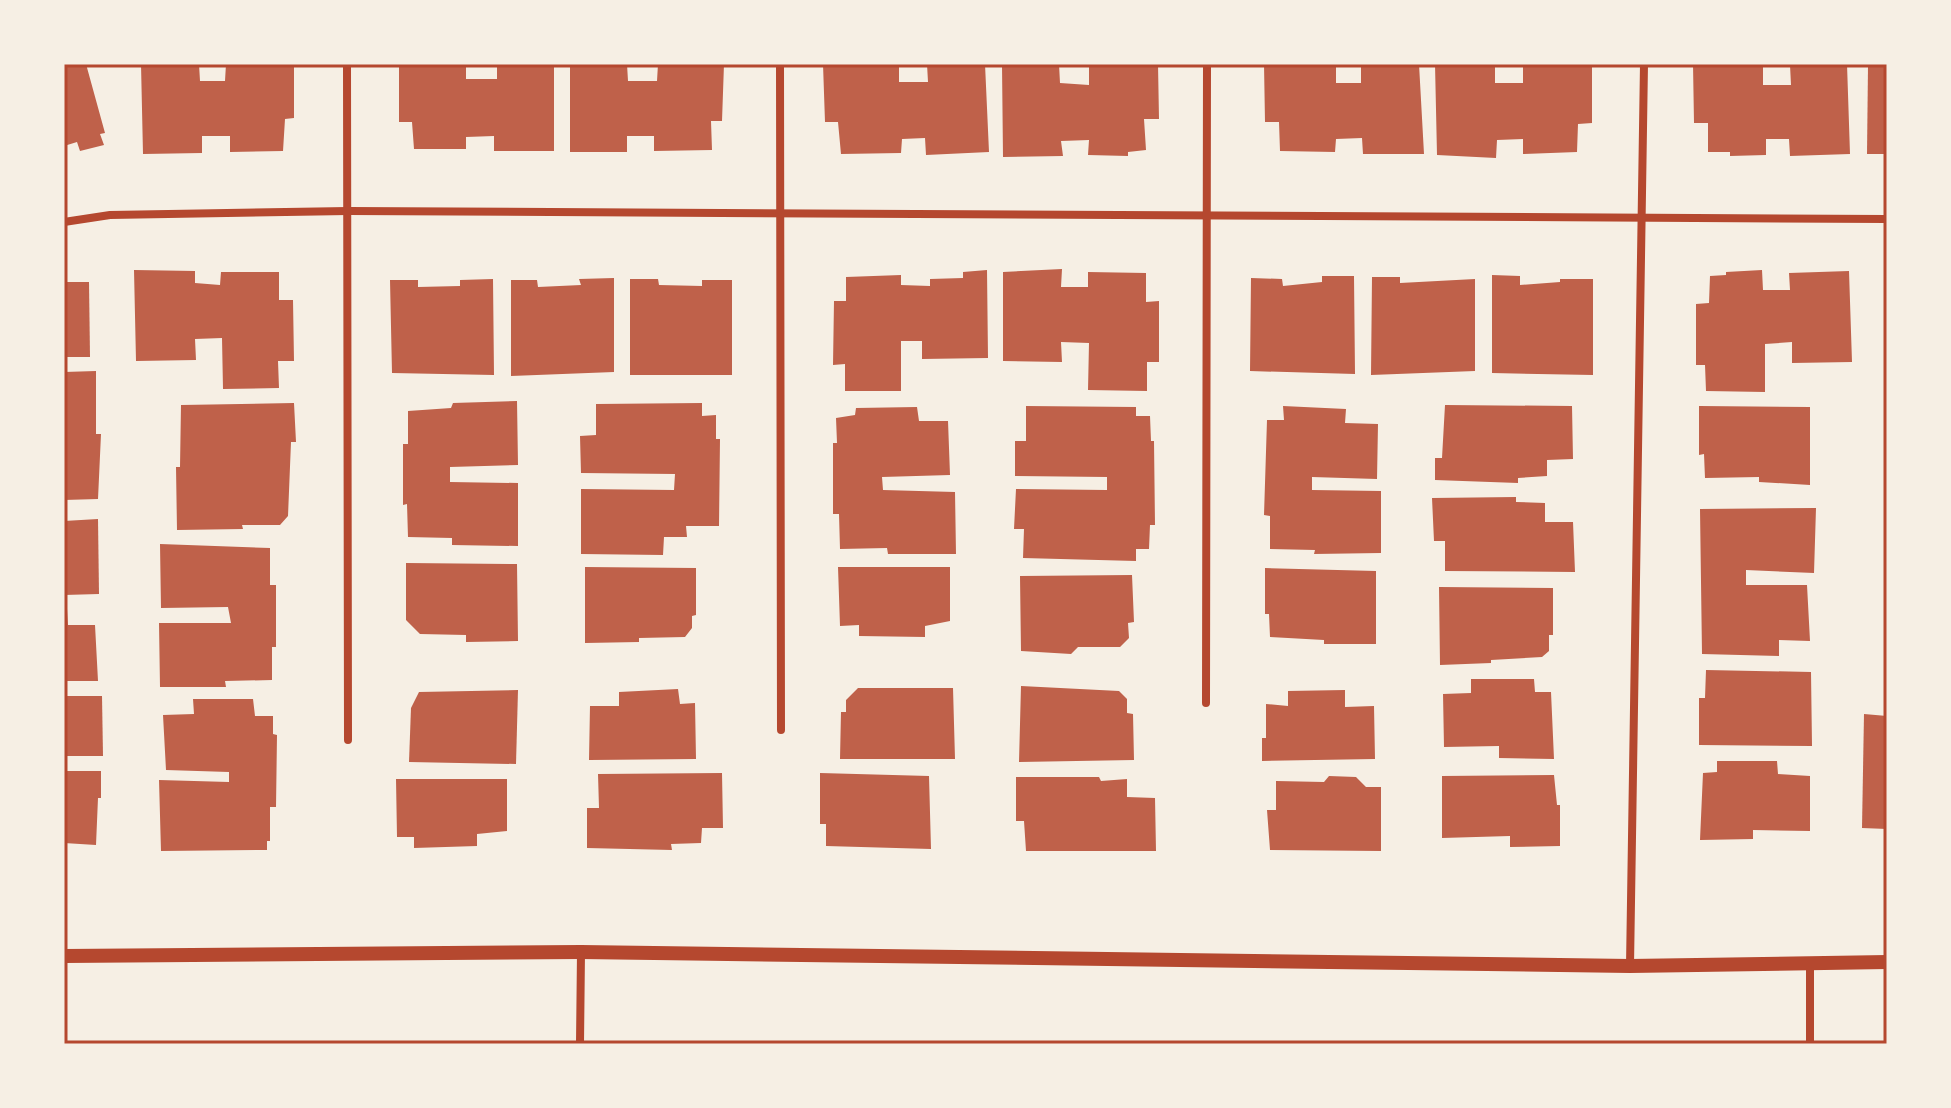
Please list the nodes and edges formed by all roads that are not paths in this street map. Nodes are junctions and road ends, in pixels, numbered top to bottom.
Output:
1 (347, 64) edge
2 (780, 64) edge
3 (1207, 64) edge
4 (1644, 64) edge
5 (348, 211) junction
6 (780, 214) junction
7 (1205, 214) junction
8 (1641, 217) junction
9 (1887, 219) edge
10 (64, 222) edge
11 (1206, 703) dead end
12 (781, 730) dead end
13 (348, 740) dead end
14 (581, 952) junction
15 (64, 956) edge
16 (1810, 962) junction
17 (1887, 962) edge
18 (1630, 966) junction
19 (580, 1044) edge
20 (1810, 1044) edge

1 - 5 street
2 - 6 street
3 - 7 street
4 - 8 street
5 - 6 street
5 - 10 street
5 - 13 street
6 - 7 street
6 - 12 street
7 - 8 street
7 - 11 street
8 - 9 street
8 - 18 street
14 - 15 street
14 - 18 street
14 - 19 street
16 - 17 street
16 - 18 street
16 - 20 street

